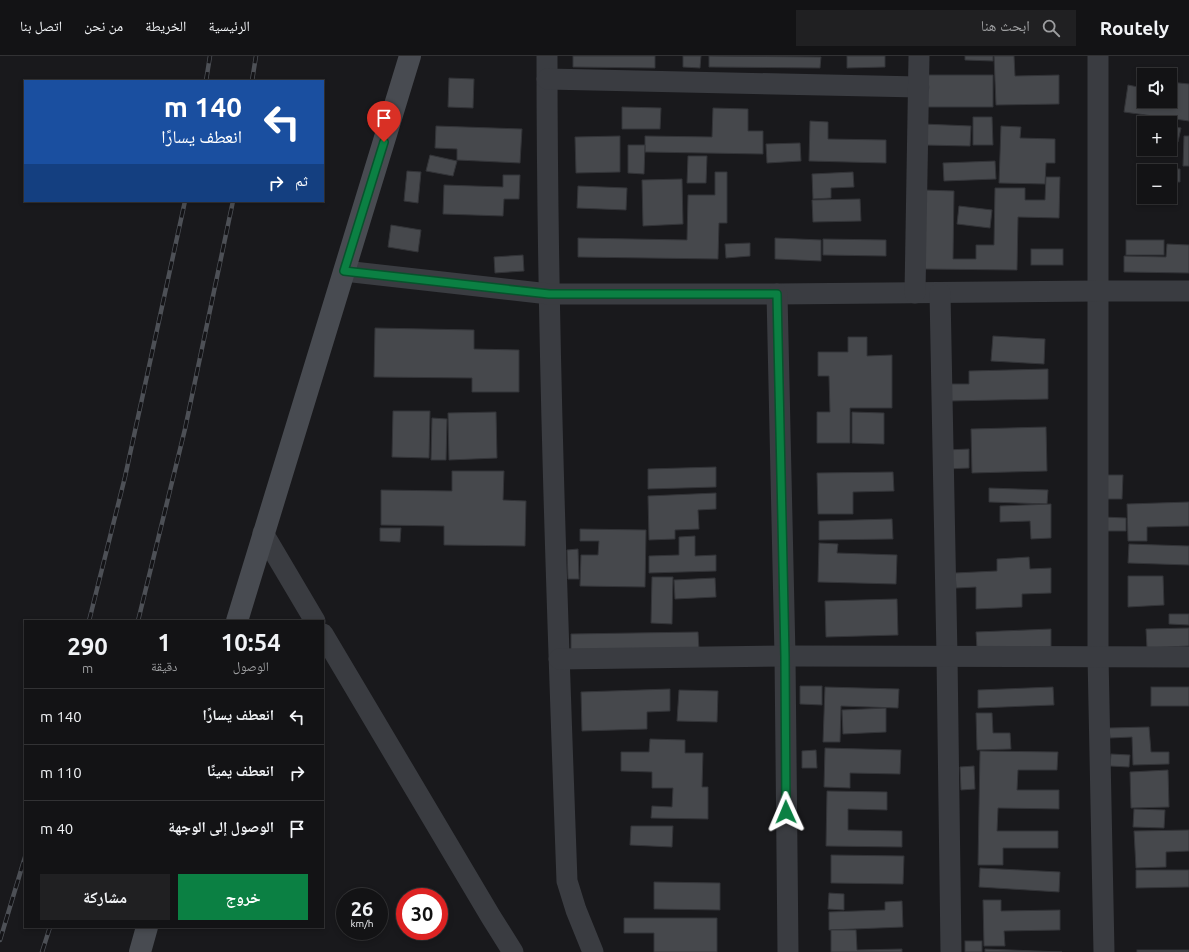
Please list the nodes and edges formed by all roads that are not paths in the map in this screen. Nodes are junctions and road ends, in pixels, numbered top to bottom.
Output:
1 (410, 56) edge
2 (547, 56) edge
3 (919, 56) edge
4 (1098, 56) edge
5 (547, 79) junction
6 (919, 87) junction
7 (344, 271) junction
8 (1097, 291) junction
9 (1189, 291) edge
10 (915, 293) junction
11 (940, 293) junction
12 (549, 294) junction
13 (777, 294) junction
14 (263, 533) junction
15 (237, 620) edge
16 (315, 620) edge
17 (324, 636) edge
18 (785, 656) junction
19 (947, 656) junction
20 (1098, 656) junction
21 (1189, 657) edge
22 (559, 659) junction
23 (147, 928) edge
24 (140, 952) edge
25 (513, 952) edge
26 (593, 952) edge
27 (788, 952) edge
28 (951, 952) edge
29 (1104, 952) edge

1 - 7 main road
2 - 5 street
3 - 6 street
4 - 8 street
5 - 6 street
5 - 12 street
6 - 10 street
7 - 12 street
7 - 14 main road
8 - 9 street
8 - 11 street
8 - 20 street
10 - 11 street
10 - 13 street
11 - 19 street
12 - 13 street
12 - 22 street
13 - 18 street
14 - 15 main road
14 - 16 street
17 - 25 street
18 - 19 street
18 - 22 street
18 - 27 street
19 - 20 street
19 - 28 street
20 - 21 street
20 - 29 street
22 - 26 street
23 - 24 main road

